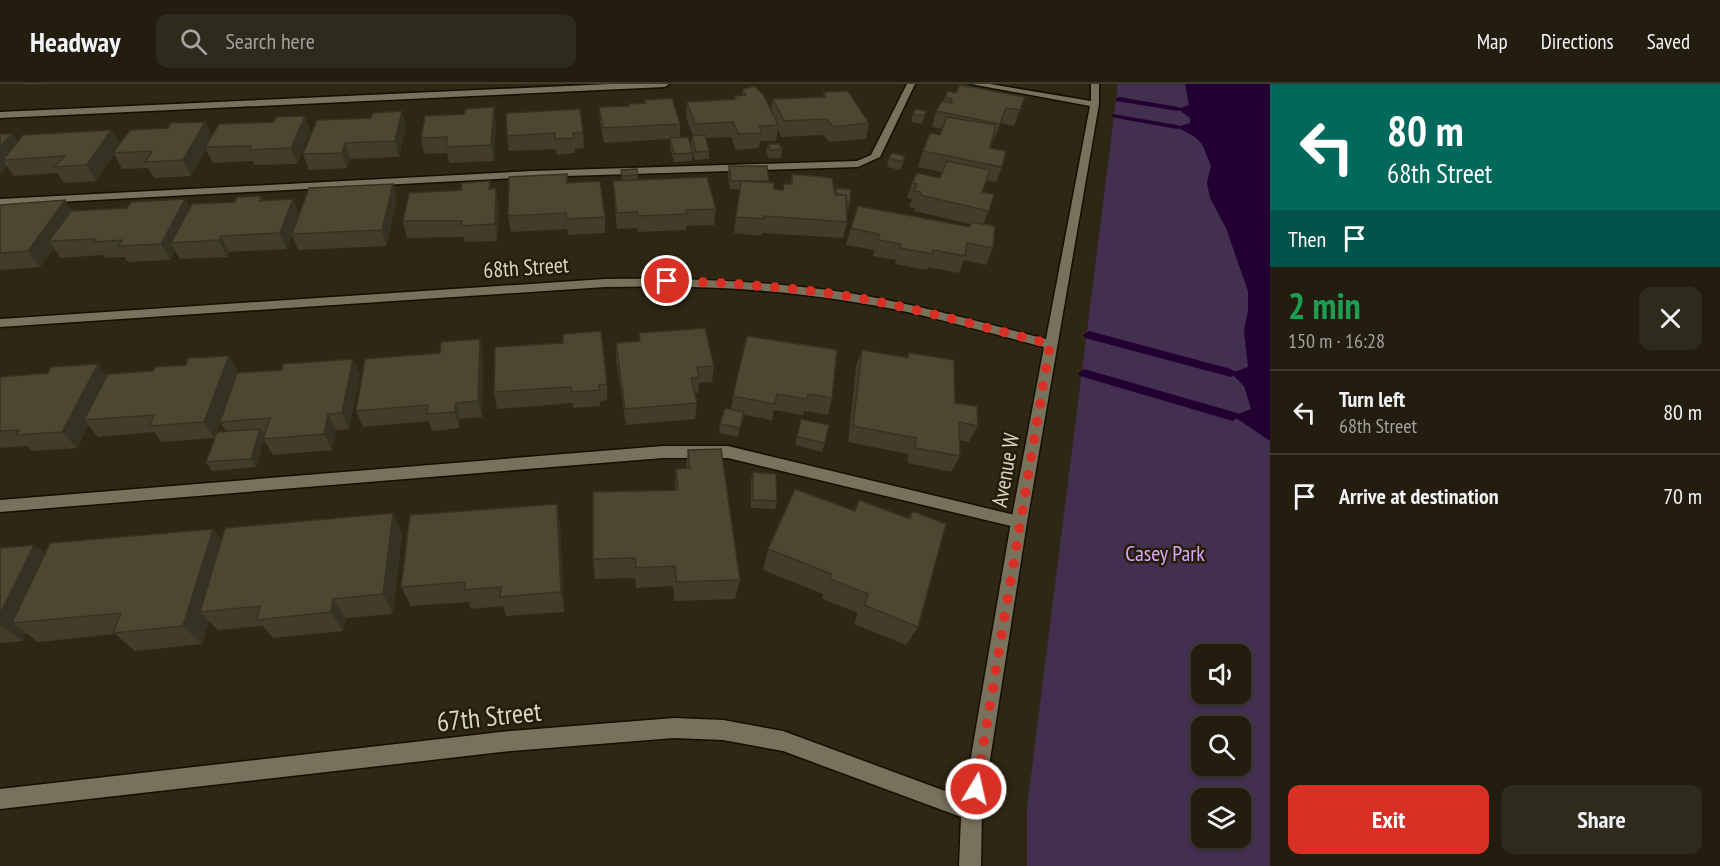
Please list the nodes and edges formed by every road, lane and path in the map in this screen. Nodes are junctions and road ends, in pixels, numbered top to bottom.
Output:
1 (665, 84) edge
2 (911, 84) edge
3 (975, 84) edge
4 (1095, 84) edge
5 (1095, 104) junction
6 (0, 115) edge
7 (0, 202) edge
8 (0, 323) edge
9 (1050, 344) junction
10 (0, 506) edge
11 (1019, 522) junction
12 (0, 799) edge
13 (972, 811) junction
14 (969, 866) edge

1 - 6 street
2 - 7 street
3 - 5 street
4 - 5 street, Avenue W
5 - 9 street, Avenue W
8 - 9 street, 68th Street
9 - 11 street, Avenue W
10 - 11 street
11 - 13 street, Avenue W
12 - 13 street, 67th Street
13 - 14 street, Avenue W

